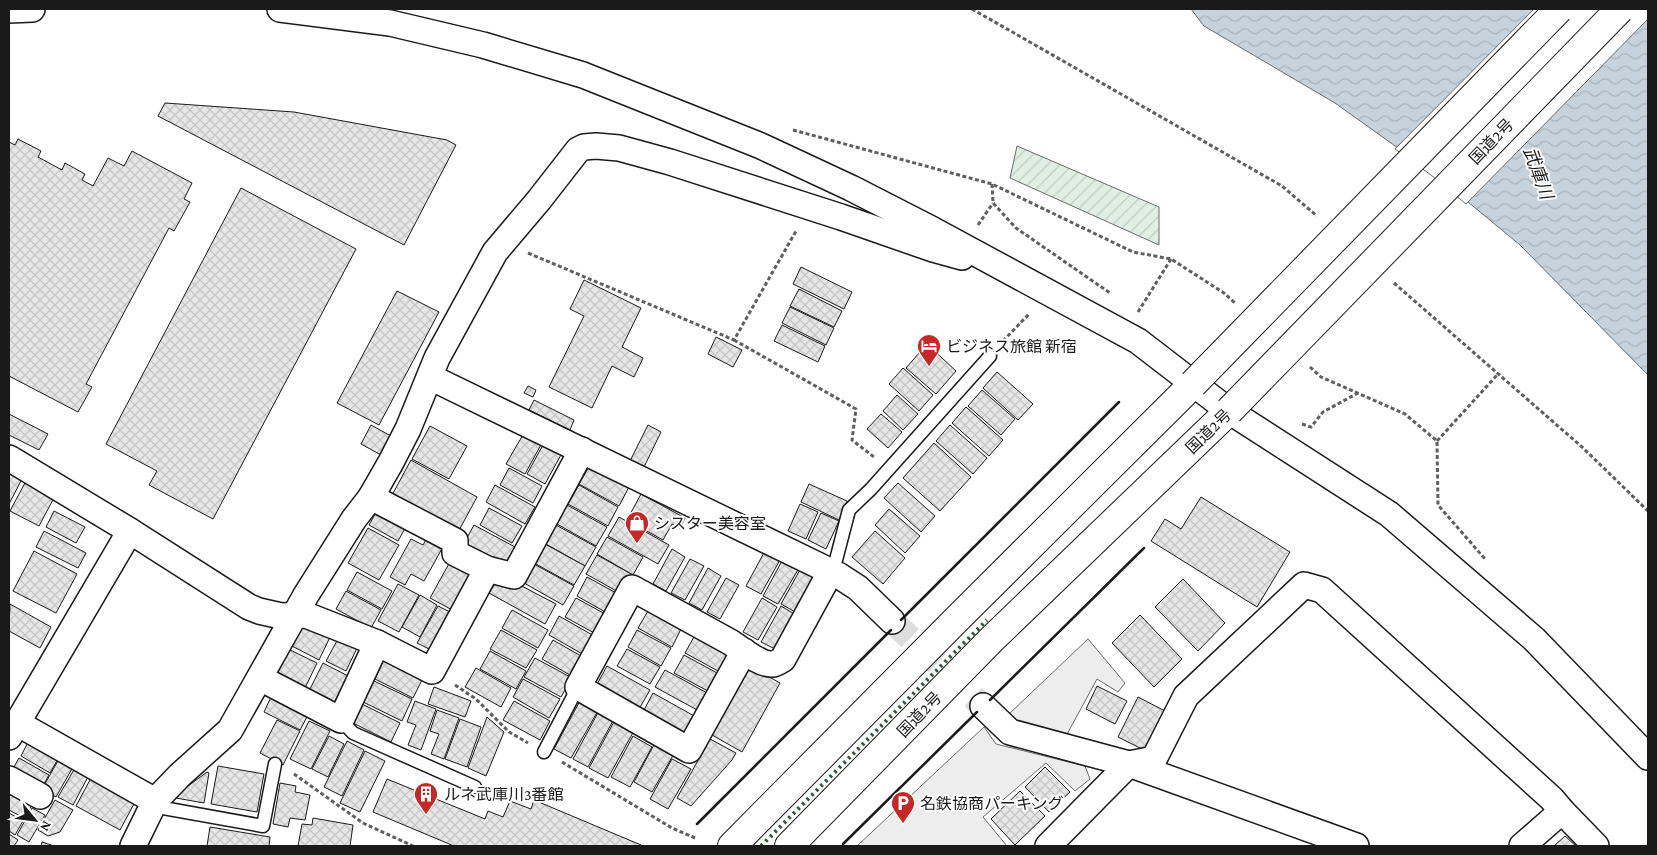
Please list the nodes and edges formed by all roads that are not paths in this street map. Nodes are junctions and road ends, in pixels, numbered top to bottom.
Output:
1 (32, 9) edge
2 (280, 9) edge
3 (1559, 9) edge
4 (1620, 9) edge
5 (9, 10) edge
6 (993, 262) junction
7 (990, 356) road end
8 (430, 377) junction
9 (1193, 384) junction
10 (1229, 411) junction
11 (582, 450) junction
12 (9, 458) edge
13 (371, 497) junction
14 (130, 531) junction
15 (487, 569) junction
16 (831, 571) junction
17 (294, 616) junction
18 (892, 620) tunnel mouth
19 (377, 643) junction
20 (744, 651) junction
21 (260, 678) junction
22 (578, 687) junction
23 (982, 706) tunnel mouth
24 (341, 720) junction
25 (13, 730) edge
26 (544, 752) dead end
27 (1648, 757) edge
28 (275, 764) road end
29 (1129, 764) junction
30 (9, 779) edge
31 (475, 787) dead end
32 (40, 796) dead end
33 (154, 804) junction
34 (1562, 811) junction
35 (133, 846) edge
36 (732, 846) edge
37 (789, 846) edge
38 (1048, 846) edge
39 (1356, 846) edge
40 (1522, 846) edge
41 (1596, 846) edge

1 - 5 street
2 - 6 street
3 - 9 highway, bridge
4 - 10 highway, 国道2号, bridge
6 - 8 street
6 - 9 street
7 - 16 lane
8 - 11 street
8 - 13 street
9 - 10 street
9 - 36 highway
10 - 27 street
10 - 37 highway, 国道2号
11 - 15 street
11 - 16 street
12 - 14 street
13 - 15 street
13 - 17 street
14 - 17 street
14 - 25 street
15 - 19 street
16 - 18 street
16 - 20 street
17 - 19 street
17 - 21 street
19 - 24 street
20 - 22 street
20 - 22 street
21 - 24 street
21 - 33 street
22 - 26 lane
23 - 29 street
24 - 31 lane
25 - 33 street
28 - 33 lane
29 - 34 street
29 - 38 street
29 - 39 street
30 - 32 street
33 - 35 street
34 - 40 street
34 - 41 street

